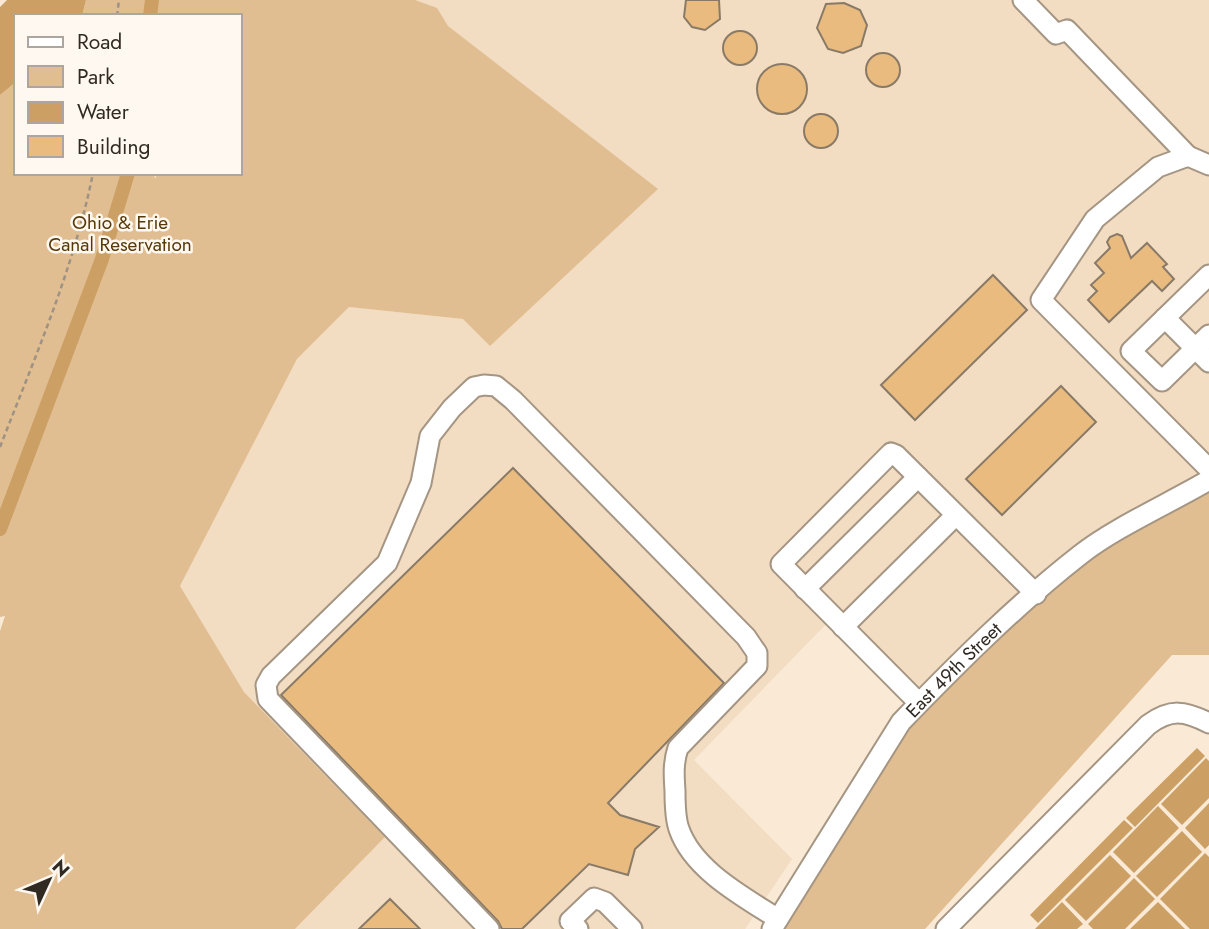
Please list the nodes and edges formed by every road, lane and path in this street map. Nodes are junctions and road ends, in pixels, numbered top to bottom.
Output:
1 (1023, 0) edge
2 (1188, 156) junction
3 (1209, 165) edge
4 (93, 175) edge
5 (1209, 275) edge
6 (1165, 318) junction
7 (1205, 349) edge
8 (0, 447) edge
9 (1209, 469) edge
10 (918, 477) junction
11 (1209, 480) edge
12 (956, 515) junction
13 (805, 589) junction
14 (1036, 594) junction
15 (843, 627) junction
16 (919, 703) junction
17 (1209, 723) edge
18 (775, 924) edge
19 (489, 929) edge
20 (578, 929) edge
21 (632, 929) edge
22 (946, 929) edge

1 - 2 street
2 - 3 street
2 - 9 street
4 - 8 path
5 - 6 street
6 - 7 street
6 - 7 street
10 - 12 street
10 - 13 street
10 - 13 street
11 - 14 street, East 49th Street
12 - 14 street
12 - 15 street
13 - 15 street
14 - 16 street, East 49th Street
15 - 16 street
16 - 18 street, East 49th Street
17 - 22 street
18 - 19 street
20 - 21 street

